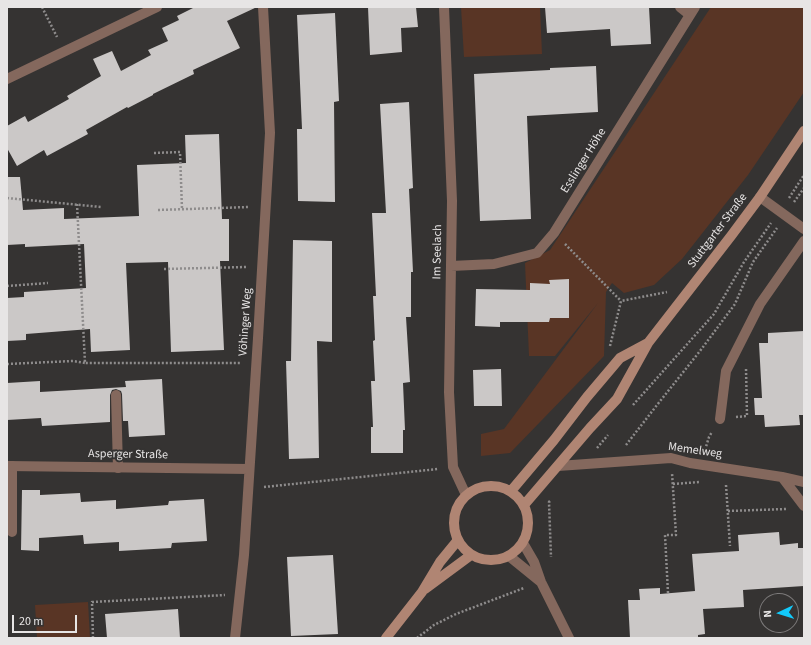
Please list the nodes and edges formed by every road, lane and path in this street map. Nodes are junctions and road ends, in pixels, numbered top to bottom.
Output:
1 (42, 7) edge
2 (157, 7) edge
3 (264, 7) edge
4 (444, 7) edge
5 (680, 7) edge
6 (693, 11) edge
7 (64, 52) junction
8 (7, 79) edge
9 (804, 131) edge
10 (154, 153) dead end
11 (804, 175) edge
12 (804, 188) edge
13 (760, 197) junction
14 (7, 198) edge
15 (77, 204) junction
16 (101, 207) dead end
17 (266, 207) junction
18 (182, 209) junction
19 (158, 210) dead end
20 (782, 214) junction
21 (804, 229) edge
22 (554, 233) junction
23 (804, 241) edge
24 (451, 266) junction
25 (262, 267) junction
26 (164, 269) dead end
27 (48, 283) dead end
28 (7, 286) edge
29 (691, 288) junction
30 (621, 301) junction
31 (648, 343) junction
32 (85, 363) junction
33 (256, 363) junction
34 (7, 364) edge
35 (606, 374) junction
36 (116, 395) dead end
37 (629, 411) dead end
38 (720, 419) dead end
39 (608, 435) dead end
40 (671, 458) junction
41 (612, 462) junction
42 (582, 465) junction
43 (10, 466) edge
44 (558, 466) junction
45 (118, 468) junction
46 (453, 468) junction
47 (249, 469) junction
48 (782, 477) junction
49 (726, 480) dead end
50 (703, 482) dead end
51 (804, 482) edge
52 (673, 484) junction
53 (248, 488) junction
54 (511, 491) junction
55 (466, 495) junction
56 (554, 497) dead end
57 (524, 506) junction
58 (804, 506) edge
59 (789, 509) dead end
60 (728, 511) junction
61 (12, 532) dead end
62 (458, 540) junction
63 (523, 543) junction
64 (730, 546) dead end
65 (471, 555) junction
66 (508, 556) junction
67 (541, 582) junction
68 (422, 592) junction
69 (668, 593) dead end
70 (239, 595) junction
71 (93, 638) edge
72 (235, 638) edge
73 (386, 638) edge
74 (417, 638) edge
75 (569, 638) edge

1 - 7 path
2 - 7 street
3 - 17 street, Vöhinger Weg
4 - 24 street, Im Seelach
5 - 6 street
6 - 22 street, Esslinger Höhe
7 - 8 street
9 - 13 street, Stuttgarter Straße
10 - 18 path
11 - 20 path
12 - 20 path
13 - 20 street
13 - 29 street, Stuttgarter Straße
14 - 15 path
15 - 16 path
15 - 32 path
17 - 18 path
17 - 25 street, Vöhinger Weg
18 - 19 path
20 - 21 street
20 - 37 path
20 - 41 path
22 - 24 street, Esslinger Höhe
22 - 30 path
23 - 38 street
24 - 46 street, Im Seelach
25 - 26 path
25 - 33 street, Vöhinger Weg
27 - 28 path
29 - 30 path
29 - 31 street, Stuttgarter Straße
30 - 35 path
31 - 35 street, Stuttgarter Straße
31 - 44 street, Stuttgarter Straße
32 - 33 path
32 - 34 path
33 - 47 street, Vöhinger Weg
35 - 54 street, Stuttgarter Straße
36 - 45 street
39 - 42 path
40 - 41 street, Memelweg
40 - 48 street, Memelweg
40 - 52 path
41 - 42 street, Memelweg
42 - 44 street, Memelweg
43 - 45 street, Asperger Straße
43 - 61 street
44 - 57 street, Stuttgarter Straße
45 - 47 street, Asperger Straße
46 - 53 path
46 - 55 street, Im Seelach
47 - 53 street, Vöhinger Weg
48 - 51 street, Memelweg
48 - 58 street
49 - 60 path
50 - 52 path
52 - 69 path
53 - 70 street, Vöhinger Weg
54 - 55 street
54 - 57 street
55 - 62 street
56 - 67 path
57 - 63 street
59 - 60 path
60 - 64 path
62 - 65 street
62 - 68 street
63 - 66 street
63 - 67 street
65 - 66 street
65 - 68 street
66 - 67 street
67 - 74 path
67 - 75 street
68 - 73 street
70 - 71 path
70 - 72 street, Vöhinger Weg

